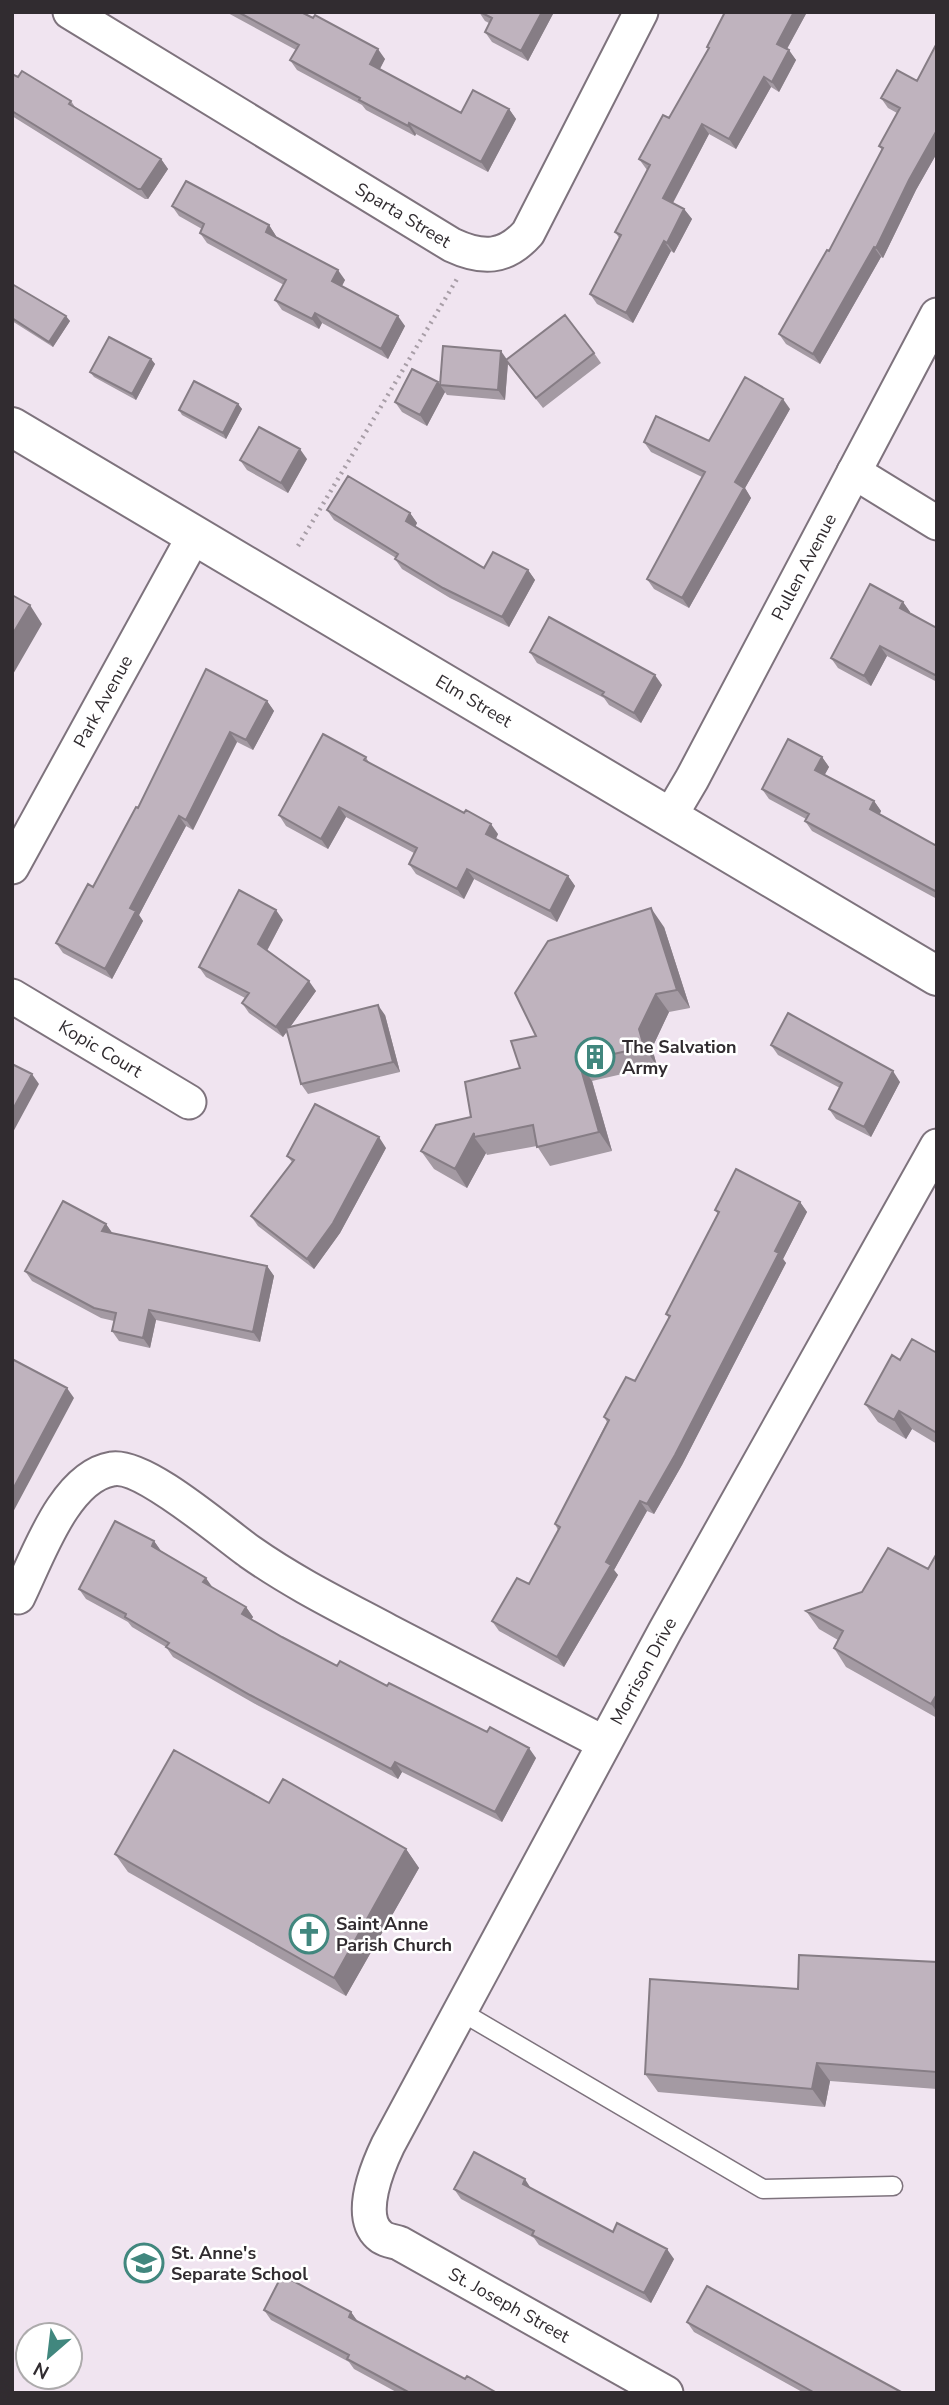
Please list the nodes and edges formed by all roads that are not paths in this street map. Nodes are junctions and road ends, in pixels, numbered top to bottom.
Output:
1 (71, 12) edge
2 (641, 12) edge
3 (937, 315) edge
4 (12, 427) edge
5 (854, 472) junction
6 (937, 523) edge
7 (194, 536) junction
8 (669, 818) junction
9 (12, 867) edge
10 (937, 976) edge
11 (12, 996) edge
12 (189, 1102) dead end
13 (937, 1146) edge
14 (18, 1597) dead end
15 (604, 1743) junction
16 (460, 2011) junction
17 (893, 2186) dead end
18 (370, 2205) joint
19 (666, 2393) edge

1 - 2 street, Sparta Street
3 - 5 street, Pullen Avenue
4 - 7 main road, Elm Street
5 - 6 street
5 - 8 street, Pullen Avenue
7 - 8 main road, Elm Street
7 - 9 street, Park Avenue
8 - 10 main road, Elm Street
11 - 12 street, Kopic Court
13 - 15 street, Morrison Drive
14 - 15 street
15 - 16 street, Morrison Drive
16 - 17 lane
16 - 18 street, Morrison Drive
18 - 19 street, St. Joseph Street

